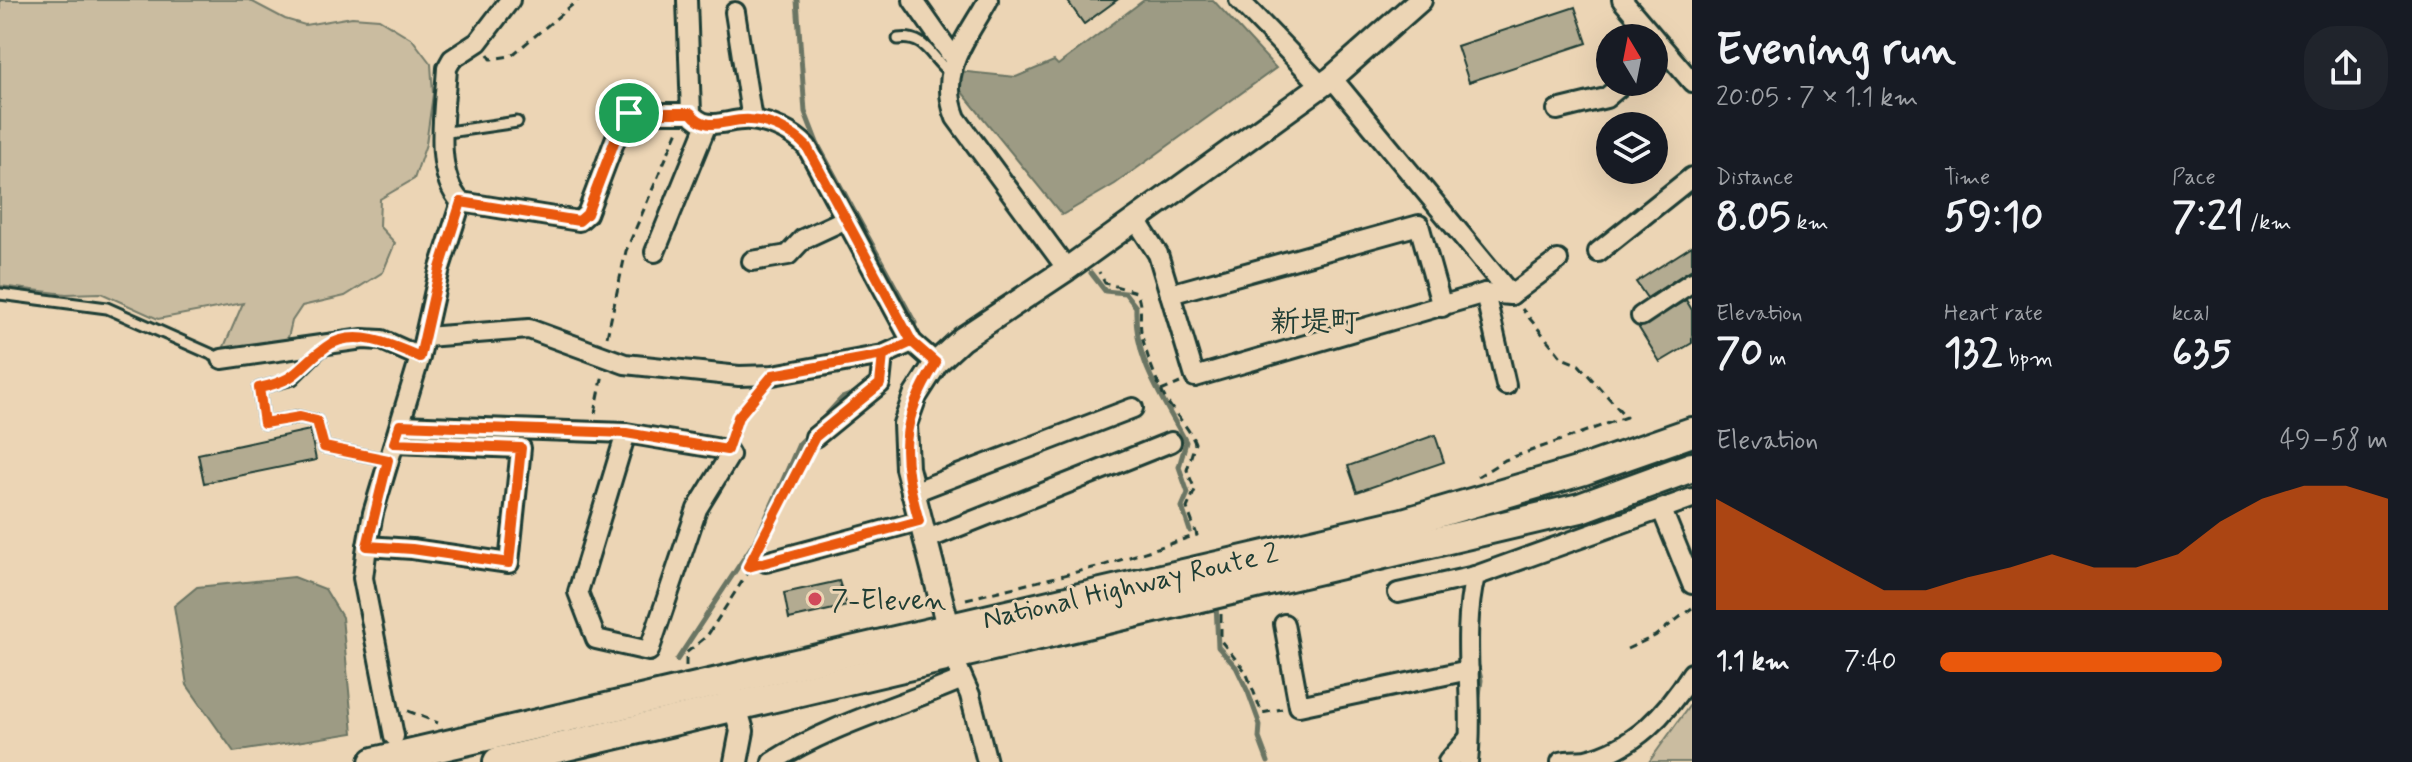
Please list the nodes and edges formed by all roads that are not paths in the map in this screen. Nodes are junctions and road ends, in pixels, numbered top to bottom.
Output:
1 (510, 0) edge
2 (687, 0) edge
3 (913, 0) edge
4 (988, 0) edge
5 (1239, 0) edge
6 (1420, 0) edge
7 (1622, 0) edge
8 (735, 12) dead end
9 (1639, 24) edge
10 (898, 39) dead end
11 (1668, 60) edge
12 (952, 66) junction
13 (1326, 81) junction
14 (1692, 82) edge
15 (1608, 96) edge
16 (1557, 110) dead end
17 (688, 113) junction
18 (752, 120) junction
19 (517, 122) dead end
20 (707, 124) junction
21 (441, 133) junction
22 (1692, 177) edge
23 (461, 202) junction
24 (846, 219) junction
25 (1136, 220) junction
26 (655, 252) dead end
27 (1598, 252) dead end
28 (1558, 260) dead end
29 (752, 261) dead end
30 (1067, 269) junction
31 (1692, 282) edge
32 (1485, 293) junction
33 (0, 294) edge
34 (1170, 294) junction
35 (1511, 295) junction
36 (1442, 307) junction
37 (1641, 316) dead end
38 (426, 337) junction
39 (912, 342) junction
40 (329, 344) junction
41 (883, 355) junction
42 (420, 357) junction
43 (222, 359) joint
44 (936, 363) junction
45 (1506, 385) dead end
46 (1133, 408) dead end
47 (1692, 432) edge
48 (626, 433) junction
49 (815, 437) road end
50 (1171, 442) dead end
51 (394, 443) junction
52 (1692, 467) edge
53 (911, 493) junction
54 (1692, 498) edge
55 (1662, 510) junction
56 (922, 531) junction
57 (367, 546) junction
58 (757, 565) road end
59 (1475, 576) junction
60 (1692, 584) edge
61 (1398, 593) dead end
62 (1284, 624) dead end
63 (954, 654) junction
64 (1469, 670) junction
65 (1692, 673) edge
66 (731, 692) junction
67 (394, 736) dead end
68 (1469, 738) junction
69 (374, 762) edge
70 (498, 762) edge
71 (736, 762) edge
72 (772, 762) edge
73 (987, 762) edge
74 (1448, 762) edge
75 (1468, 762) edge
76 (1564, 762) edge

1 - 21 street
2 - 17 street
3 - 12 street
4 - 12 street
5 - 13 street
6 - 13 street
7 - 9 street
8 - 18 street
10 - 12 lane
11 - 14 street
12 - 30 street
13 - 25 street
13 - 35 street
15 - 16 street
17 - 20 street
17 - 23 street
18 - 20 street
18 - 24 street
19 - 21 lane
20 - 26 street
21 - 23 street
22 - 27 street
23 - 38 street
24 - 29 street
24 - 39 street
25 - 30 street
25 - 34 street
28 - 35 street
30 - 44 street
31 - 37 street
32 - 35 street
32 - 36 street
32 - 45 street
33 - 43 lane
34 - 36 street
34 - 36 street
38 - 41 street
38 - 42 street
39 - 41 street
39 - 44 street
40 - 42 street
40 - 43 street
40 - 51 lane
41 - 49 street
42 - 51 street
44 - 53 street
46 - 53 street
47 - 63 highway, National Highway Route 2
48 - 48 street
48 - 51 street
50 - 56 street
51 - 57 street
51 - 57 street
52 - 63 highway, National Highway Route 2
53 - 56 street
54 - 55 street
55 - 59 street
55 - 60 street
56 - 58 street
56 - 63 street
57 - 67 street
59 - 61 street
59 - 64 street
62 - 64 street
63 - 66 highway, National Highway Route 2
63 - 72 street
63 - 73 street
64 - 68 street
65 - 76 street
66 - 69 highway, National Highway Route 2
66 - 70 highway, National Highway Route 2
66 - 71 street
68 - 74 street
68 - 75 street

